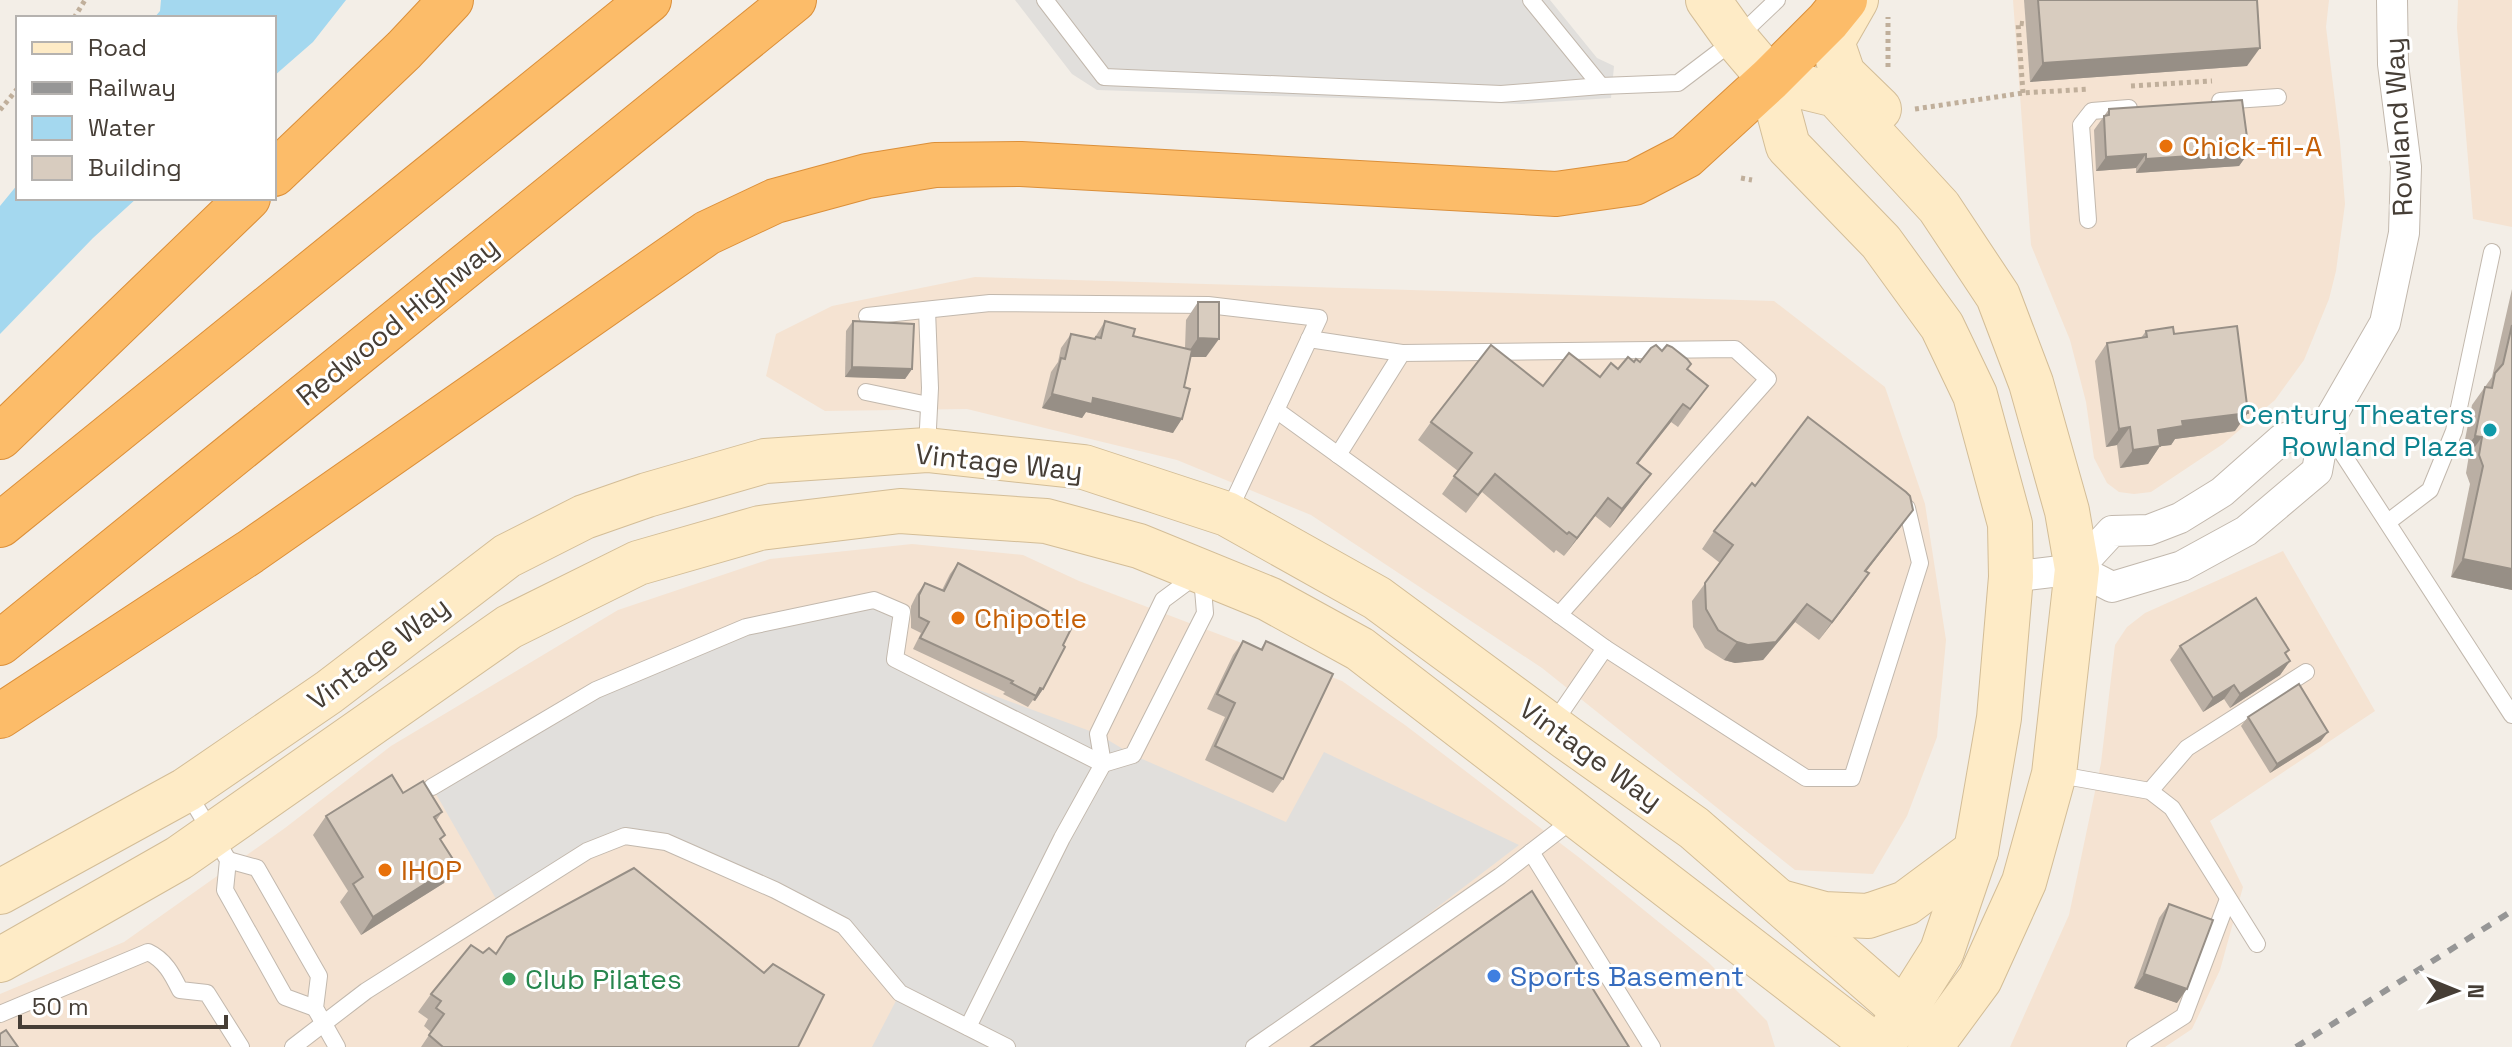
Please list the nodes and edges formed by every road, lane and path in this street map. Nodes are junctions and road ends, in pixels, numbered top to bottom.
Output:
1 (451, 0) edge
2 (649, 0) edge
3 (794, 0) edge
4 (1045, 0) edge
5 (1531, 0) edge
6 (1708, 0) edge
7 (1777, 0) edge
8 (1845, 0) edge
9 (2392, 0) edge
10 (1872, 8) edge
11 (2026, 24) dead end
12 (1736, 39) junction
13 (1770, 79) junction
14 (1888, 79) dead end
15 (1601, 86) junction
16 (16, 90) edge
17 (2023, 93) dead end
18 (2278, 97) dead end
19 (2201, 103) edge
20 (2139, 108) edge
21 (0, 110) edge
22 (276, 172) edge
23 (1741, 178) dead end
24 (1752, 180) dead end
25 (246, 200) edge
26 (2088, 220) dead end
27 (1950, 224) junction
28 (2492, 252) dead end
29 (927, 310) junction
30 (867, 316) dead end
31 (1309, 339) junction
32 (1402, 353) junction
33 (866, 392) dead end
34 (928, 405) junction
35 (1276, 410) junction
36 (2325, 427) junction
37 (0, 437) edge
38 (927, 450) junction
39 (1338, 455) junction
40 (1884, 487) edge
41 (1227, 514) junction
42 (2388, 522) junction
43 (0, 525) edge
44 (2077, 569) junction
45 (1201, 571) junction
46 (2011, 577) junction
47 (1559, 615) junction
48 (0, 643) edge
49 (1605, 648) junction
50 (2306, 672) dead end
51 (2512, 715) edge
52 (0, 716) edge
53 (1551, 726) junction
54 (1103, 764) junction
55 (2054, 774) junction
56 (432, 787) dead end
57 (186, 790) junction
58 (2150, 791) junction
59 (1577, 816) junction
60 (220, 847) junction
61 (1976, 851) junction
62 (1531, 852) junction
63 (0, 892) edge
64 (2228, 899) junction
65 (1778, 901) junction
66 (2257, 944) dead end
67 (0, 960) edge
68 (315, 1008) junction
69 (0, 1014) edge
70 (324, 1024) junction
71 (968, 1027) junction
72 (1925, 1031) edge
73 (241, 1047) edge
74 (293, 1047) edge
75 (337, 1047) edge
76 (1007, 1047) edge
77 (1254, 1047) edge
78 (1652, 1047) edge
79 (1879, 1047) edge
80 (2135, 1047) edge

1 - 22 highway
2 - 43 highway
3 - 48 highway, Redwood Highway
4 - 15 lane
5 - 15 lane
6 - 12 street
7 - 12 lane
8 - 13 highway
9 - 36 street, Rowland Way
10 - 14 path
10 - 27 street
11 - 17 path
12 - 13 street
12 - 15 lane
13 - 27 street
13 - 46 street
13 - 52 highway
16 - 21 path
18 - 19 lane
20 - 26 lane
23 - 24 path
25 - 37 highway
27 - 44 street
28 - 42 lane
29 - 30 lane
29 - 31 lane
29 - 34 lane
31 - 32 lane
31 - 35 lane
32 - 39 lane
32 - 47 lane
33 - 34 lane
34 - 38 lane
35 - 39 lane
35 - 41 lane
36 - 42 lane
36 - 44 street
36 - 44 street, Rowland Way
38 - 41 street, Vintage Way
38 - 57 street, Vintage Way
39 - 47 lane
40 - 49 lane
41 - 45 street
41 - 53 street, Vintage Way
42 - 51 lane
44 - 46 street
44 - 55 street
45 - 54 lane
45 - 54 lane
45 - 59 street, Vintage Way
45 - 60 street, Vintage Way
46 - 61 street
47 - 49 lane
49 - 53 lane
50 - 58 lane
53 - 65 street, Vintage Way
54 - 56 lane
54 - 71 lane
55 - 58 lane
55 - 72 street
57 - 60 lane
57 - 63 street, Vintage Way
58 - 64 lane
59 - 62 lane
59 - 79 street, Vintage Way
60 - 67 street, Vintage Way
60 - 68 lane
60 - 68 lane
61 - 65 street
61 - 72 street
62 - 77 lane
62 - 78 lane
64 - 66 lane
64 - 80 lane
65 - 72 street, Vintage Way
68 - 70 lane
69 - 73 lane
70 - 71 lane
70 - 74 lane
70 - 75 lane
71 - 76 lane
72 - 79 street

